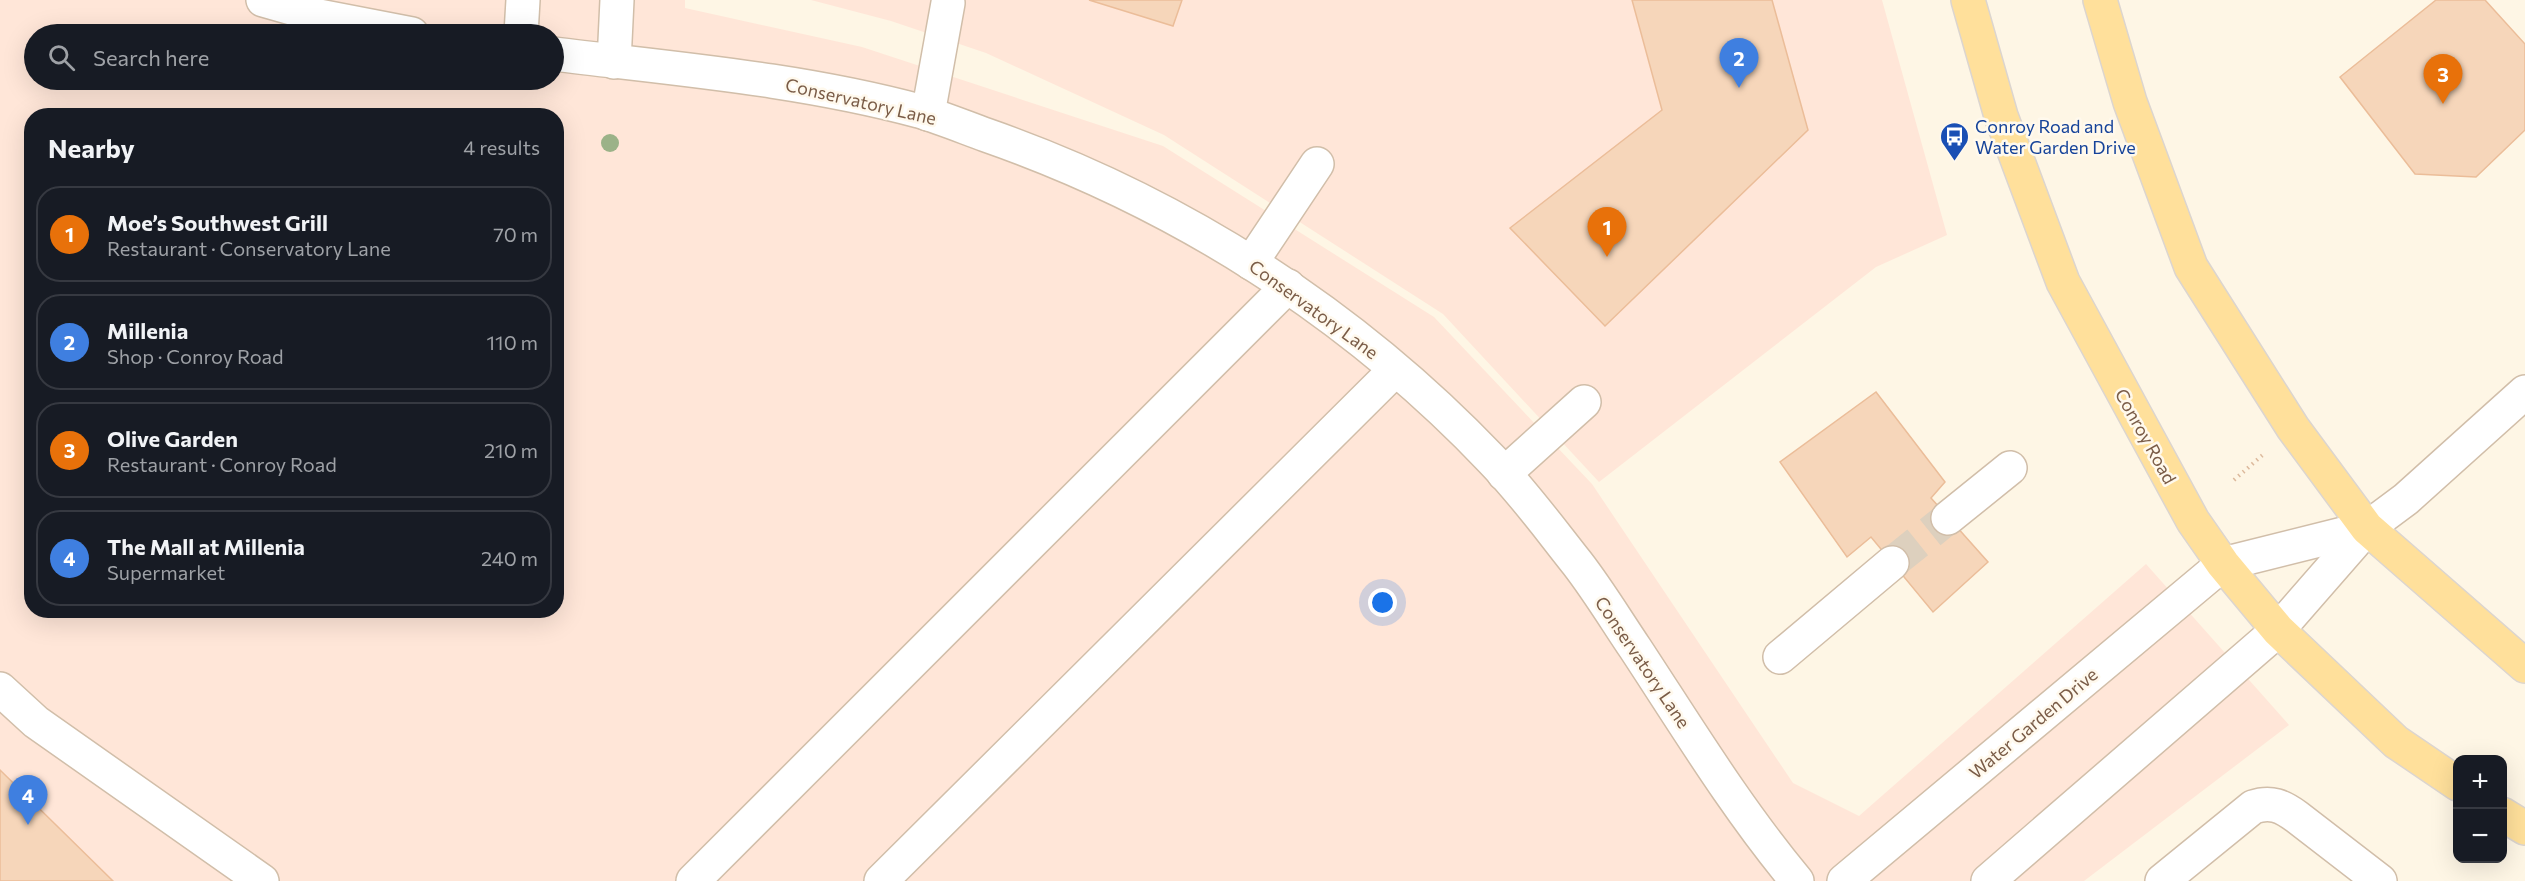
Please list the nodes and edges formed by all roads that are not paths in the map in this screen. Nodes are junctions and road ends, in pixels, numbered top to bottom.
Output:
1 (263, 0) edge
2 (523, 0) edge
3 (617, 0) edge
4 (1968, 0) edge
5 (2100, 0) edge
6 (948, 3) dead end
7 (362, 24) edge
8 (522, 24) edge
9 (564, 55) edge
10 (614, 62) junction
11 (928, 114) junction
12 (1317, 164) dead end
13 (1251, 263) junction
14 (1288, 286) junction
15 (1395, 370) junction
16 (2525, 392) edge
17 (1584, 402) dead end
18 (2010, 468) dead end
19 (1504, 474) junction
20 (1948, 518) tunnel mouth
21 (2367, 528) junction
22 (1892, 563) tunnel mouth
23 (2223, 564) junction
24 (2278, 630) junction
25 (1780, 657) dead end
26 (2525, 666) edge
27 (0, 689) edge
28 (2453, 781) edge
29 (2507, 817) edge
30 (2525, 828) edge
31 (262, 881) edge
32 (693, 881) edge
33 (881, 881) edge
34 (1797, 881) edge
35 (1844, 881) edge
36 (1988, 881) edge
37 (2162, 881) edge
38 (2380, 881) edge

1 - 7 street
2 - 8 street
3 - 10 street
4 - 23 main road, Conroy Road
5 - 21 main road
6 - 11 street
9 - 10 street, Conservatory Lane
10 - 11 street, Conservatory Lane
11 - 13 street, Conservatory Lane
12 - 13 street
13 - 14 street, Conservatory Lane
14 - 15 street, Conservatory Lane
14 - 32 street
15 - 19 street, Conservatory Lane
15 - 33 street
16 - 21 street
17 - 19 street
18 - 20 street
19 - 34 street, Conservatory Lane
21 - 23 street
21 - 24 street
21 - 26 main road
22 - 25 street
23 - 24 main road, Conroy Road
23 - 35 street, Water Garden Drive
24 - 28 main road, Conroy Road
24 - 36 street
27 - 31 street
29 - 30 main road
37 - 38 street

